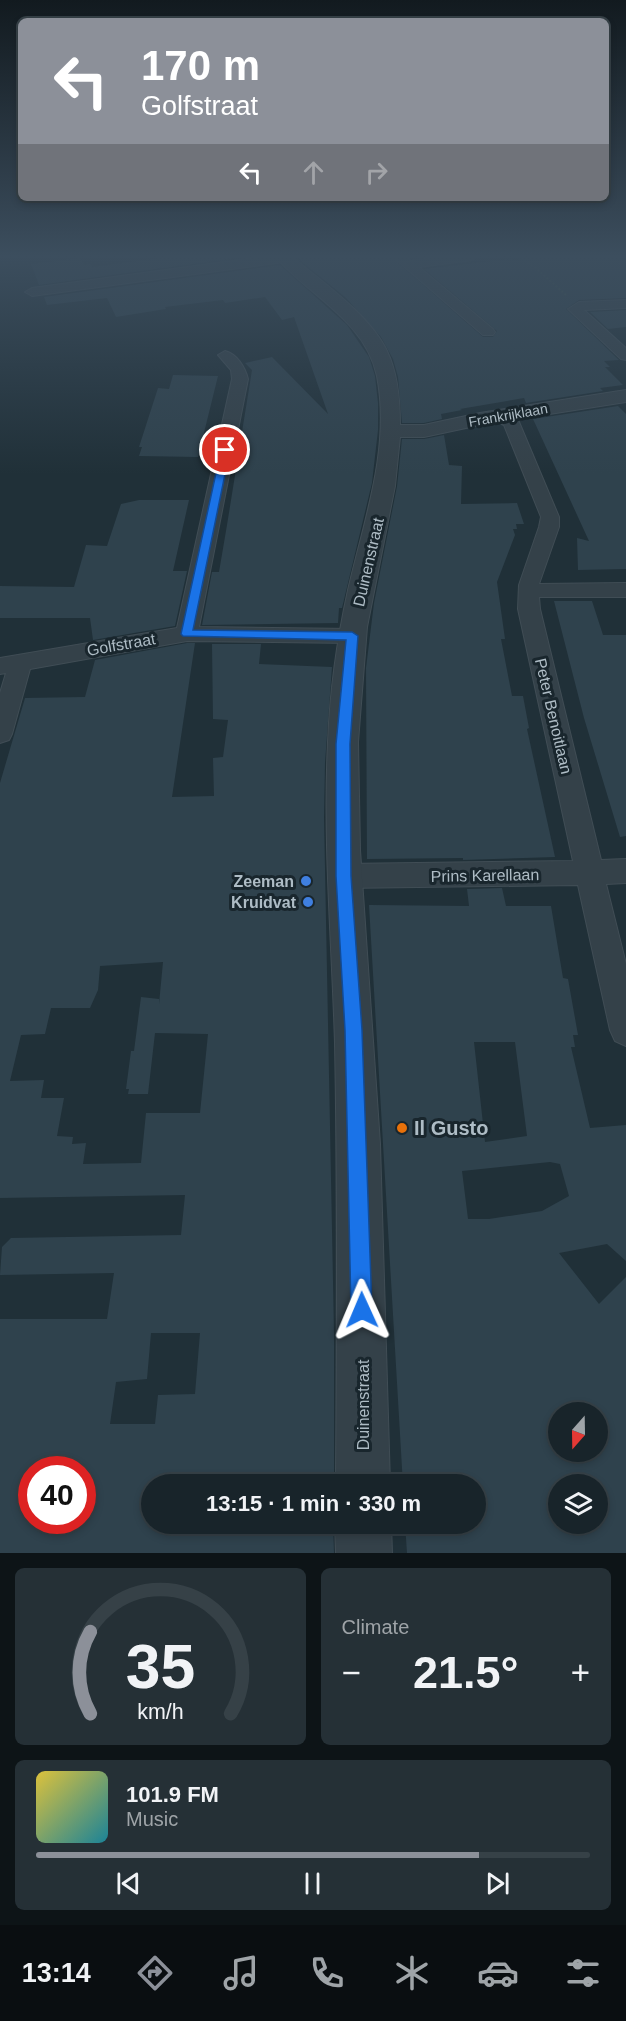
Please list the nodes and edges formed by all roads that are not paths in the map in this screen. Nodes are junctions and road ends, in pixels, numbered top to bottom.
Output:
1 (361, 328) edge
2 (484, 328) edge
3 (596, 328) edge
4 (488, 332) dead end
5 (225, 355) dead end
6 (626, 356) edge
7 (626, 396) edge
8 (498, 417) junction
9 (390, 429) junction
10 (626, 590) edge
11 (528, 591) junction
12 (187, 634) junction
13 (352, 636) junction
14 (10, 664) edge
15 (0, 734) edge
16 (626, 871) edge
17 (589, 872) junction
18 (343, 876) junction
19 (626, 1030) edge
20 (363, 1474) edge
21 (363, 1534) edge
22 (364, 1553) edge

1 - 9 street, Duinenstraat
2 - 4 street
3 - 6 street
5 - 12 street
7 - 8 street, Frankrijklaan
8 - 9 street, Frankrijklaan
8 - 11 street, Peter Benoitlaan
9 - 13 street, Duinenstraat
10 - 11 street
11 - 17 street, Peter Benoitlaan
12 - 13 street, Golfstraat
12 - 14 street, Golfstraat
13 - 18 street, Duinenstraat
14 - 15 street
16 - 17 street, Prins Karellaan
17 - 18 street, Prins Karellaan
17 - 19 street, Peter Benoitlaan
18 - 20 street, Duinenstraat
21 - 22 street

